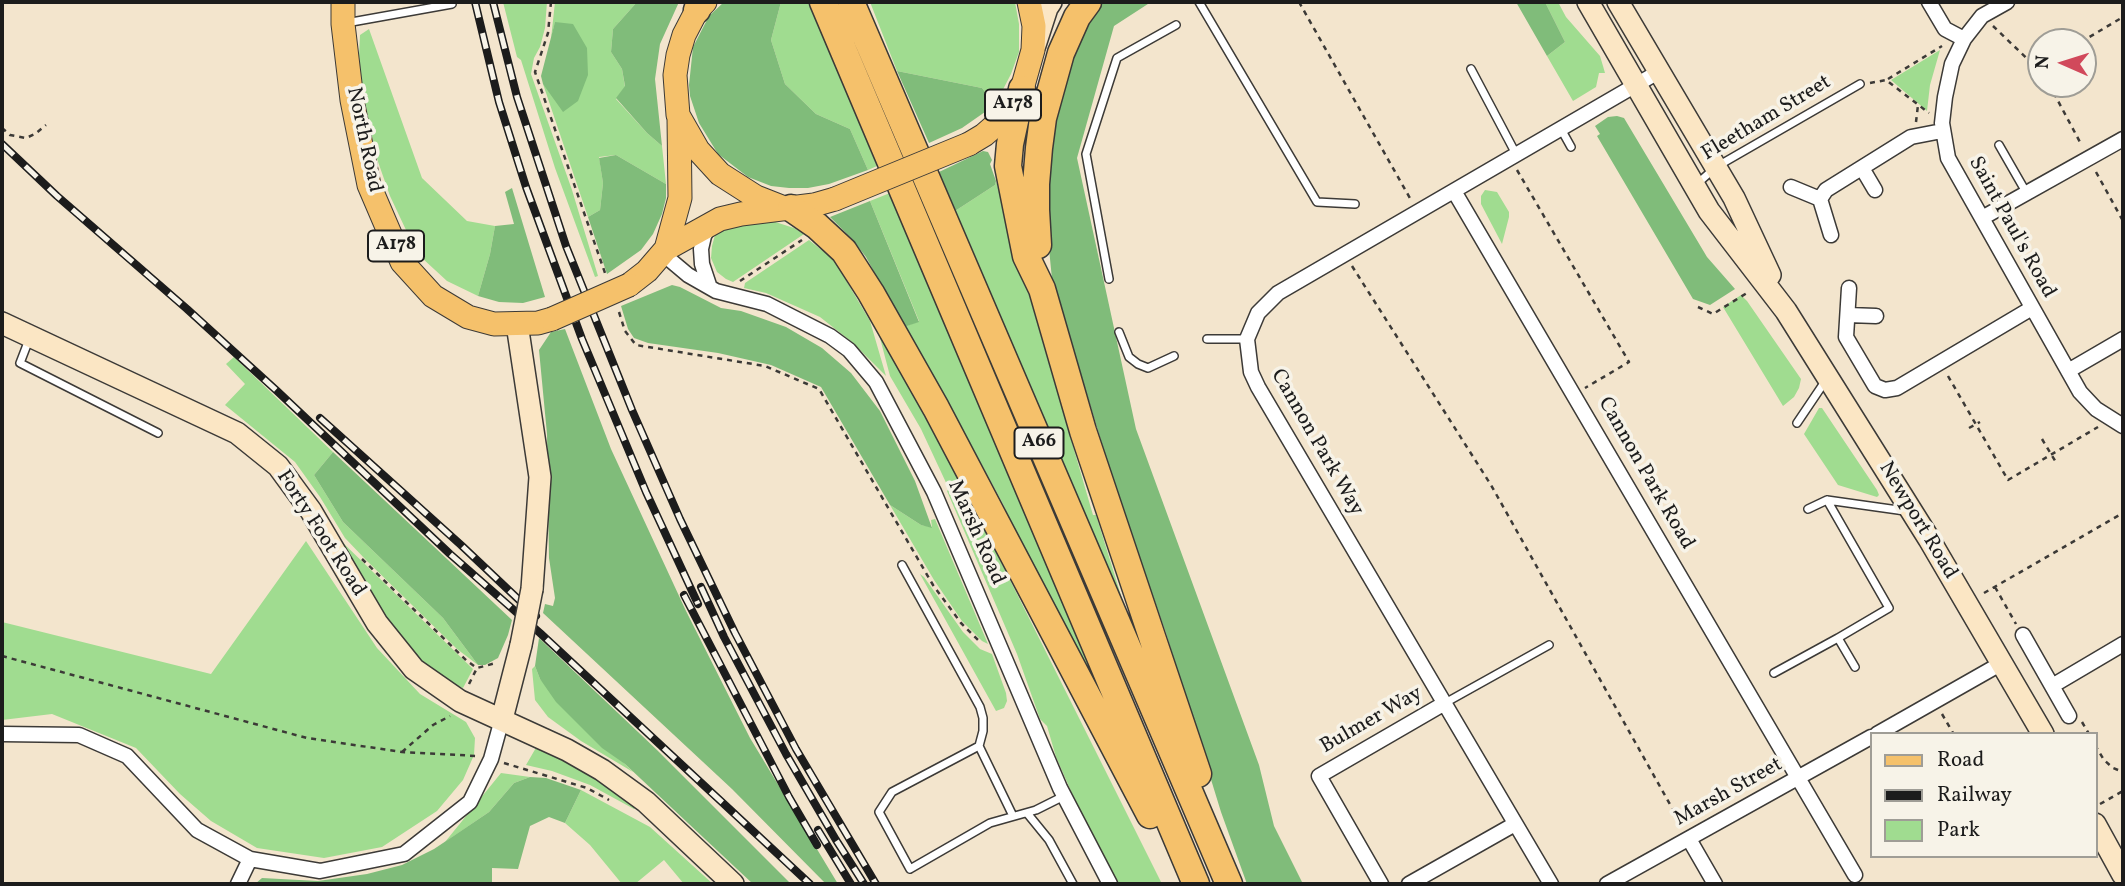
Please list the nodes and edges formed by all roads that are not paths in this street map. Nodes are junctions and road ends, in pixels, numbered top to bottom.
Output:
1 (823, 2) edge
2 (851, 2) edge
3 (1029, 2) edge
4 (1051, 2) edge
5 (1088, 2) edge
6 (1199, 2) edge
7 (1588, 2) edge
8 (1618, 2) edge
9 (1929, 2) edge
10 (2007, 2) edge
11 (452, 4) dead end
12 (701, 4) edge
13 (343, 13) edge
14 (1176, 25) dead end
15 (1964, 39) junction
16 (1033, 50) junction
17 (1471, 69) dead end
18 (1660, 71) junction
19 (1860, 84) road end
20 (1636, 85) junction
21 (1022, 89) junction
22 (678, 115) junction
23 (1942, 127) junction
24 (1561, 129) junction
25 (2123, 139) edge
26 (1999, 145) dead end
27 (1571, 147) dead end
28 (1514, 156) junction
29 (1716, 166) junction
30 (1862, 168) junction
31 (1695, 186) junction
32 (1791, 187) dead end
33 (1875, 190) dead end
34 (1454, 191) junction
35 (2027, 193) junction
36 (1820, 199) junction
37 (1355, 204) dead end
38 (787, 208) junction
39 (1982, 218) junction
40 (710, 223) junction
41 (1830, 235) dead end
42 (664, 252) junction
43 (1109, 279) dead end
44 (709, 285) junction
45 (1849, 288) dead end
46 (1042, 289) junction
47 (2032, 308) junction
48 (1786, 311) junction
49 (1847, 315) junction
50 (1876, 316) dead end
51 (2, 323) edge
52 (517, 324) junction
53 (1119, 332) dead end
54 (30, 336) junction
55 (1207, 339) dead end
56 (1247, 339) junction
57 (2123, 339) edge
58 (1174, 356) dead end
59 (2068, 371) junction
60 (1828, 377) junction
61 (1797, 423) dead end
62 (2123, 426) edge
63 (158, 433) dead end
64 (1827, 500) junction
65 (1808, 509) dead end
66 (1912, 512) junction
67 (902, 565) dead end
68 (2023, 635) road end
69 (1838, 638) junction
70 (2123, 644) edge
71 (1549, 645) dead end
72 (2002, 663) junction
73 (1855, 667) dead end
74 (1774, 673) dead end
75 (2052, 685) junction
76 (1444, 703) junction
77 (2069, 716) dead end
78 (502, 719) junction
79 (1881, 732) edge
80 (2042, 732) edge
81 (2, 733) edge
82 (1870, 738) edge
83 (979, 746) junction
84 (1799, 778) junction
85 (1064, 796) junction
86 (1027, 813) junction
87 (2097, 814) edge
88 (1013, 816) junction
89 (1515, 824) junction
90 (1689, 839) junction
91 (250, 859) junction
92 (1855, 875) dead end
93 (2123, 875) edge
94 (238, 884) edge
95 (733, 884) edge
96 (1073, 884) edge
97 (1110, 884) edge
98 (1187, 884) edge
99 (1196, 884) edge
100 (1229, 884) edge
101 (1236, 884) edge
102 (1381, 884) edge
103 (1409, 884) edge
104 (1551, 884) edge
105 (1607, 884) edge
106 (1715, 884) edge

1 - 99 highway, A66
2 - 100 highway, A66
3 - 16 main road, A178
4 - 16 main road
5 - 46 highway
6 - 37 lane
7 - 20 main road, Newport Road
8 - 18 main road, Newport Road
9 - 15 street
10 - 15 street, Saint Paul's Road
11 - 13 lane
12 - 22 main road
13 - 52 main road, North Road / A178
14 - 43 lane
15 - 23 street, Saint Paul's Road
16 - 21 main road, A178
17 - 28 lane
18 - 20 street
18 - 29 main road, Newport Road
19 - 29 lane, Fleetham Street
20 - 24 street
20 - 31 main road, Newport Road
21 - 38 main road, A178, bridge
21 - 46 highway, A66
22 - 38 main road
22 - 42 main road
23 - 30 street
23 - 39 street, Saint Paul's Road
24 - 27 lane
24 - 28 street
25 - 35 street
26 - 35 lane
28 - 34 street
29 - 31 lane, Fleetham Street
29 - 48 main road, Newport Road
30 - 33 street
30 - 36 street
31 - 48 main road, Newport Road
32 - 36 street
34 - 56 street
34 - 84 street, Cannon Park Road
35 - 39 street
36 - 41 street
38 - 40 main road, A178
38 - 98 highway
39 - 47 street, Saint Paul's Road
40 - 42 main road, A178
40 - 44 street
42 - 44 street, Marsh Road
42 - 52 main road, A178, bridge
44 - 85 street, Marsh Road
45 - 49 street
46 - 101 highway, A66
47 - 49 street
47 - 59 street, Saint Paul's Road
48 - 60 main road, Newport Road
49 - 50 street
51 - 54 main road, Forty Foot Road
52 - 78 main road, bridge
53 - 58 lane
54 - 63 lane
54 - 78 main road, Forty Foot Road
55 - 56 lane
56 - 76 street, Cannon Park Way
57 - 59 street
59 - 62 street, Saint Paul's Road
60 - 61 lane
60 - 66 main road, Newport Road
64 - 65 lane
64 - 66 lane
64 - 69 lane
66 - 72 main road, Newport Road
67 - 83 lane
68 - 75 street
69 - 73 lane
69 - 74 lane
70 - 75 street
71 - 76 lane
72 - 79 street
72 - 80 main road, Newport Road
75 - 77 street
76 - 89 street, Cannon Park Way
76 - 102 street, Bulmer Way
78 - 91 street
78 - 95 main road, Forty Foot Road
81 - 91 street
82 - 84 street, Marsh Street
83 - 88 lane
83 - 88 lane
84 - 90 street, Marsh Street
84 - 92 street, Cannon Park Road
85 - 86 lane
85 - 97 street, Marsh Road
86 - 88 lane
86 - 96 lane
87 - 93 main road
89 - 103 street
89 - 104 street, Cannon Park Way
90 - 105 street, Marsh Street
90 - 106 street
91 - 94 street

